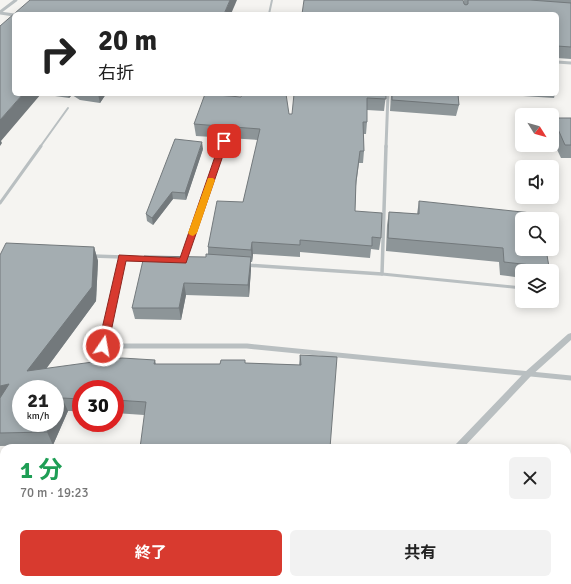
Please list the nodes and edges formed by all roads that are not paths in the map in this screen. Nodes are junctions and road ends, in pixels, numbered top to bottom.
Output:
1 (16, 0) edge
2 (272, 0) edge
3 (270, 12) edge
4 (0, 13) edge
5 (12, 15) edge
6 (559, 62) edge
7 (571, 63) edge
8 (388, 96) edge
9 (68, 108) dead end
10 (224, 141) dead end
11 (0, 203) edge
12 (84, 255) edge
13 (122, 257) junction
14 (153, 259) edge
15 (176, 260) edge
16 (183, 261) junction
17 (191, 262) edge
18 (239, 265) edge
19 (382, 274) junction
20 (515, 287) edge
21 (571, 336) edge
22 (528, 374) junction
23 (571, 378) edge
24 (462, 444) edge

1 - 4 street
2 - 3 lane
4 - 5 street
6 - 7 street
8 - 19 street
9 - 11 lane
10 - 16 lane
12 - 13 street
13 - 14 street
13 - 22 street
15 - 16 street
16 - 17 street
18 - 19 street
19 - 20 lane
21 - 22 street
22 - 23 street
22 - 24 street

